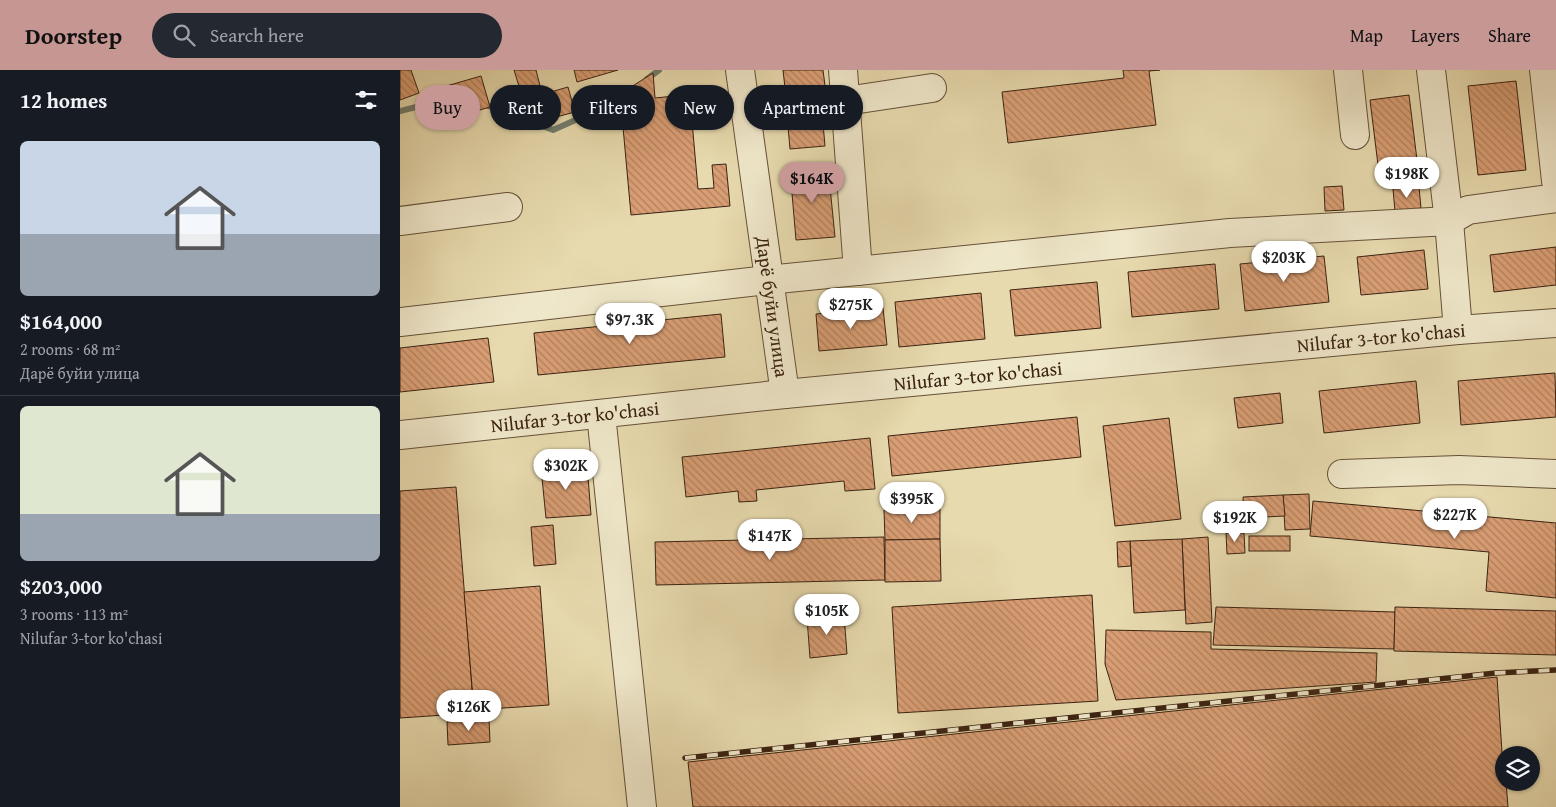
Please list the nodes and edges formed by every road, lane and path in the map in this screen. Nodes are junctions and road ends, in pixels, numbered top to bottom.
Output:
1 (740, 70) edge
2 (843, 70) edge
3 (1348, 70) edge
4 (1431, 70) edge
5 (1544, 70) edge
6 (844, 85) edge
7 (932, 88) dead end
8 (863, 98) edge
9 (848, 130) edge
10 (1355, 136) dead end
11 (1556, 181) edge
12 (1556, 198) edge
13 (508, 207) dead end
14 (400, 221) edge
15 (1449, 221) junction
16 (858, 271) junction
17 (768, 280) junction
18 (400, 322) edge
19 (1556, 323) edge
20 (1458, 330) junction
21 (785, 394) junction
22 (601, 414) junction
23 (400, 435) edge
24 (1342, 474) dead end
25 (1556, 474) edge
26 (642, 807) edge

1 - 17 street, Дарё буйи улица
2 - 6 street
3 - 10 street
4 - 15 street
5 - 11 street
7 - 8 street
9 - 16 street
12 - 15 street
13 - 14 street
15 - 16 street
15 - 20 street
16 - 17 street
17 - 18 street
17 - 21 street, Дарё буйи улица
19 - 20 street, Nilufar 3-tor ko'chasi
20 - 21 street, Nilufar 3-tor ko'chasi
21 - 22 street, Nilufar 3-tor ko'chasi
22 - 23 street, Nilufar 3-tor ko'chasi
22 - 26 street
24 - 25 street

